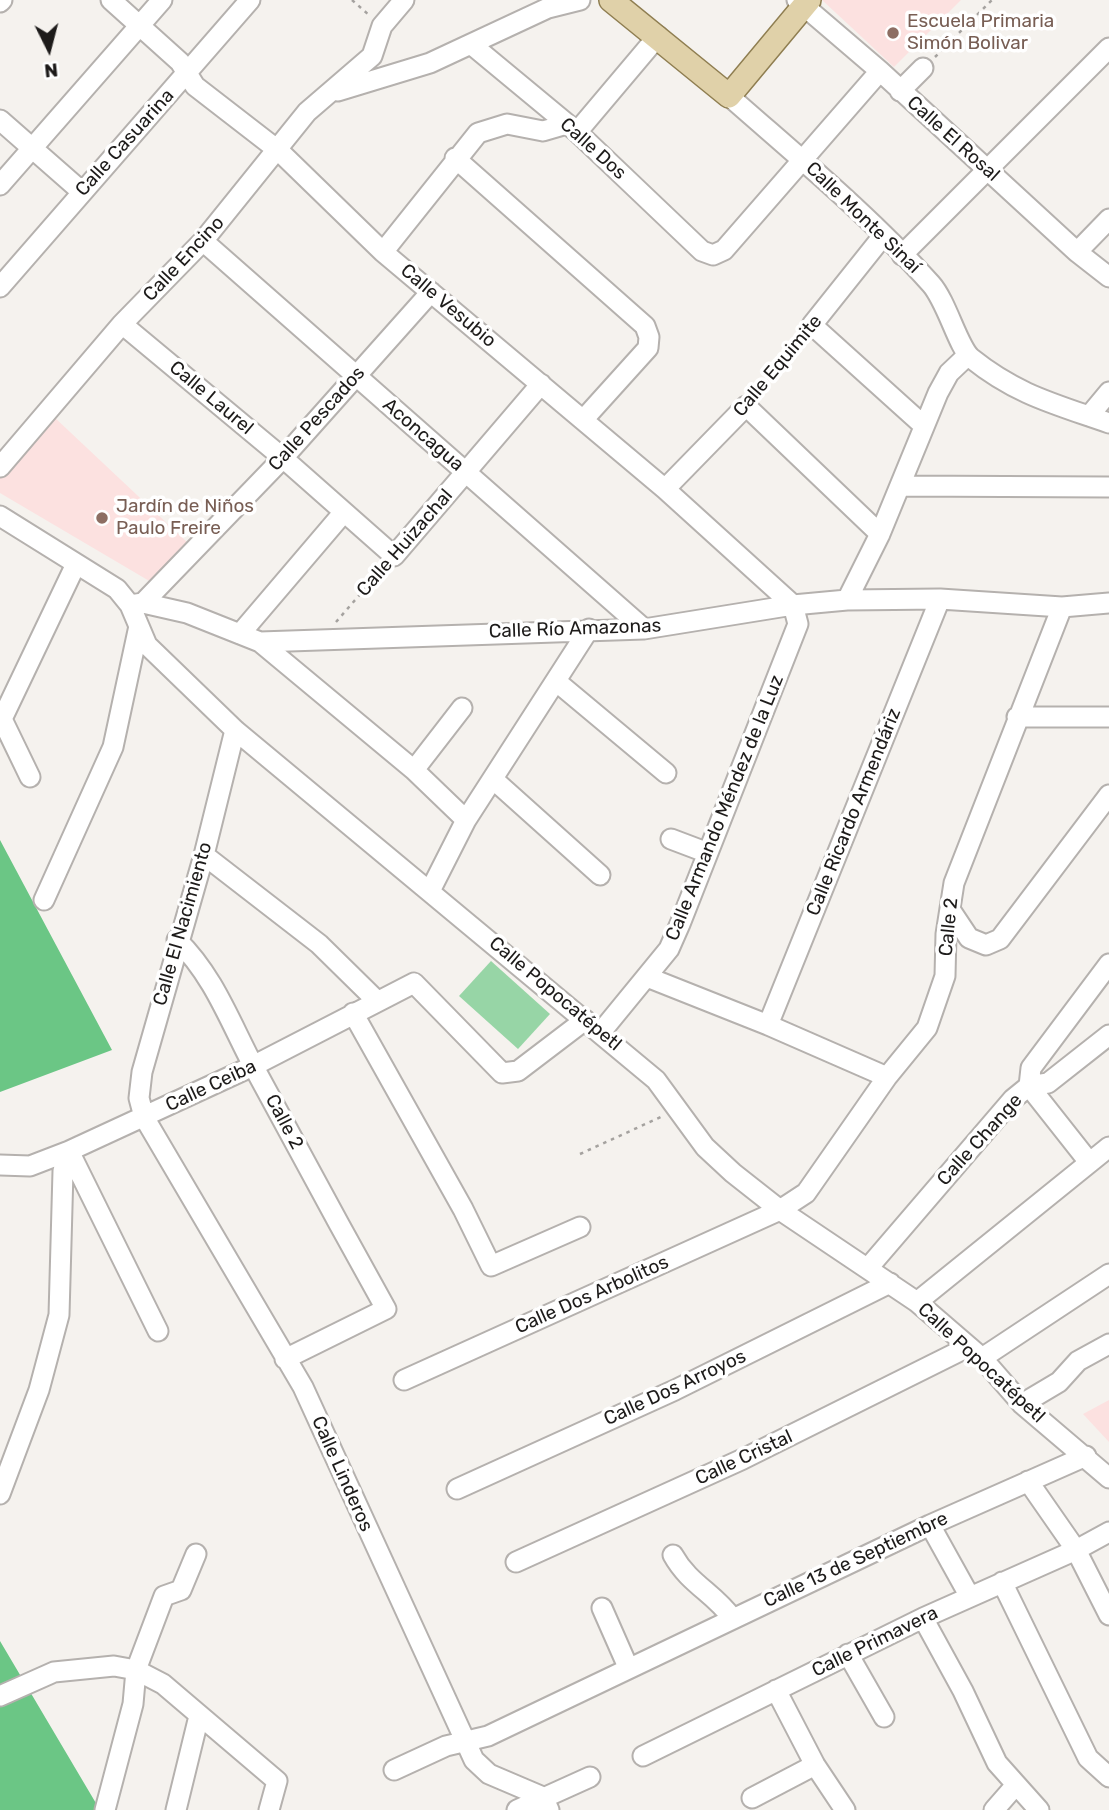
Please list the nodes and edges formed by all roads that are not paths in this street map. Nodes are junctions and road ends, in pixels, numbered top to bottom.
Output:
1 (111, 0) edge
2 (162, 0) edge
3 (250, 0) edge
4 (404, 0) edge
5 (579, 0) edge
6 (611, 0) edge
7 (803, 2) edge
8 (141, 26) junction
9 (658, 36) junction
10 (471, 45) junction
11 (1109, 48) edge
12 (372, 56) junction
13 (923, 68) road end
14 (880, 71) junction
15 (187, 75) junction
16 (381, 76) junction
17 (900, 91) junction
18 (327, 95) junction
19 (729, 96) junction
20 (0, 120) edge
21 (572, 128) junction
22 (32, 148) junction
23 (279, 151) junction
24 (455, 158) junction
25 (803, 161) junction
26 (987, 170) junction
27 (0, 185) edge
28 (81, 191) junction
29 (1109, 219) edge
30 (883, 236) junction
31 (203, 241) junction
32 (1077, 252) junction
33 (383, 253) junction
34 (902, 254) junction
35 (1109, 277) edge
36 (0, 287) edge
37 (431, 292) junction
38 (122, 324) junction
39 (968, 355) junction
40 (355, 377) junction
41 (541, 384) junction
42 (1109, 392) edge
43 (1089, 416) junction
44 (583, 420) junction
45 (1109, 423) edge
46 (923, 425) junction
47 (283, 458) junction
48 (0, 467) edge
49 (467, 473) junction
50 (900, 486) junction
51 (1109, 487) edge
52 (665, 489) junction
53 (344, 512) junction
54 (0, 517) edge
55 (880, 534) junction
56 (394, 556) joint
57 (76, 564) junction
58 (940, 599) junction
59 (847, 600) junction
60 (1109, 603) edge
61 (136, 604) junction
62 (793, 605) junction
63 (1062, 607) junction
64 (139, 626) junction
65 (589, 629) junction
66 (644, 629) junction
67 (240, 634) junction
68 (260, 642) junction
69 (558, 682) junction
70 (462, 708) dead end
71 (1, 717) edge
72 (1017, 717) junction
73 (1109, 717) edge
74 (235, 730) junction
75 (414, 770) junction
76 (666, 773) dead end
77 (30, 777) dead end
78 (494, 780) junction
79 (1109, 795) edge
80 (466, 820) junction
81 (671, 839) dead end
82 (708, 853) junction
83 (204, 855) junction
84 (600, 875) dead end
85 (430, 891) junction
86 (44, 900) dead end
87 (951, 911) junction
88 (177, 940) junction
89 (1109, 964) edge
90 (646, 977) junction
91 (377, 1001) junction
92 (353, 1013) junction
93 (585, 1020) junction
94 (768, 1025) junction
95 (601, 1032) junction
96 (1109, 1035) edge
97 (253, 1066) junction
98 (887, 1077) junction
99 (1030, 1086) junction
100 (144, 1117) junction
101 (1109, 1147) edge
102 (69, 1151) junction
103 (1089, 1162) junction
104 (0, 1165) edge
105 (780, 1210) junction
106 (580, 1227) dead end
107 (868, 1268) junction
108 (1109, 1274) edge
109 (890, 1283) junction
110 (917, 1302) junction
111 (158, 1331) dead end
112 (1109, 1344) edge
113 (975, 1353) junction
114 (285, 1359) junction
115 (404, 1380) dead end
116 (1022, 1404) junction
117 (1086, 1456) junction
118 (1109, 1478) edge
119 (1028, 1481) junction
120 (457, 1489) dead end
121 (0, 1494) edge
122 (930, 1525) junction
123 (1109, 1532) edge
124 (1076, 1550) junction
125 (196, 1554) dead end
126 (673, 1555) dead end
127 (516, 1562) dead end
128 (1002, 1582) junction
129 (970, 1597) junction
130 (602, 1608) dead end
131 (1109, 1615) edge
132 (732, 1618) junction
133 (923, 1618) junction
134 (848, 1654) junction
135 (628, 1667) junction
136 (136, 1670) junction
137 (776, 1690) junction
138 (0, 1696) edge
139 (199, 1716) junction
140 (884, 1717) dead end
141 (464, 1741) junction
142 (643, 1756) dead end
143 (815, 1765) junction
144 (394, 1770) dead end
145 (590, 1777) dead end
146 (1109, 1777) edge
147 (1015, 1786) junction
148 (752, 1798) dead end
149 (546, 1803) edge
150 (105, 1810) edge
151 (176, 1810) edge
152 (269, 1810) edge
153 (517, 1810) edge
154 (845, 1810) edge
155 (994, 1810) edge
156 (1039, 1810) edge

1 - 8 street, Calle Vesubio
2 - 8 street
3 - 15 street, Calle Casuarina
4 - 12 street
5 - 10 street
6 - 9 main road, Calle Monte Sinaí
7 - 14 street, Calle El Rosal
7 - 19 main road
8 - 15 street, Calle Vesubio
8 - 22 street
9 - 19 main road, Calle Monte Sinaí
9 - 21 street
10 - 16 street
10 - 21 street, Calle Dos
11 - 26 street
12 - 16 street
12 - 18 street, Calle Encino
13 - 17 street
14 - 17 street, Calle El Rosal
14 - 25 street
15 - 23 street, Calle Vesubio
15 - 28 street, Calle Casuarina
16 - 18 street
17 - 26 street, Calle El Rosal
18 - 23 street, Calle Encino
19 - 25 street, Calle Monte Sinaí
20 - 22 street
21 - 24 street
21 - 25 street, Calle Dos
22 - 27 street
22 - 28 street
23 - 31 street, Calle Encino
23 - 33 street, Calle Vesubio
24 - 33 street
24 - 44 street
25 - 30 street, Calle Monte Sinaí
26 - 32 street, Calle El Rosal
26 - 34 street
28 - 36 street, Calle Casuarina
29 - 32 street
30 - 34 street, Calle Monte Sinaí
30 - 46 street, Calle Equimite
31 - 38 street, Calle Encino
31 - 40 street, Aconcagua
32 - 35 street, Calle El Rosal
33 - 37 street, Calle Vesubio
34 - 39 street, Calle Monte Sinaí
37 - 40 street, Calle Pescados
37 - 41 street, Calle Vesubio
38 - 47 street, Calle Laurel
38 - 48 street, Calle Encino
39 - 43 street, Calle Monte Sinaí
39 - 46 street
40 - 47 street, Calle Pescados
40 - 49 street, Aconcagua
41 - 44 street, Calle Vesubio
41 - 49 street, Calle Huizachal
42 - 43 street
43 - 45 street, Calle Monte Sinaí
44 - 52 street, Calle Vesubio
46 - 50 street
47 - 53 street, Calle Laurel
47 - 61 street, Calle Pescados
49 - 56 street, Calle Huizachal
49 - 66 street, Aconcagua
50 - 51 street
50 - 55 street
52 - 55 street, Calle Equimite
52 - 62 street, Calle Vesubio
53 - 56 street, Calle Laurel
53 - 67 street
54 - 57 street, Calle Popocatépetl
55 - 59 street
57 - 61 street, Calle Popocatépetl
57 - 71 street
58 - 59 street, Calle Río Amazonas
58 - 63 street, Calle Río Amazonas
58 - 94 street, Calle Ricardo Armendáriz
59 - 62 street, Calle Río Amazonas
60 - 63 street, Calle Río Amazonas
61 - 64 street, Calle Popocatépetl
61 - 67 street, Calle Río Amazonas
62 - 66 street, Calle Río Amazonas
62 - 82 street, Calle Armando Méndez de la Luz
63 - 72 street, Calle 2
64 - 74 street, Calle Popocatépetl
64 - 86 street
65 - 66 street, Calle Río Amazonas
65 - 68 street, Calle Río Amazonas
65 - 69 street
67 - 68 street, Calle Río Amazonas
68 - 75 street
69 - 76 street
69 - 78 street
70 - 75 street
71 - 77 street
72 - 73 street
72 - 87 street, Calle 2
74 - 83 street, Calle El Nacimiento
74 - 85 street, Calle Popocatépetl
75 - 80 street
78 - 80 street
78 - 84 street
79 - 87 street
80 - 85 street
81 - 82 street
82 - 90 street, Calle Armando Méndez de la Luz
83 - 88 street, Calle El Nacimiento
83 - 91 street
85 - 93 street, Calle Popocatépetl
87 - 98 street, Calle 2
88 - 97 street, Calle 2
88 - 100 street, Calle El Nacimiento
89 - 99 street
90 - 94 street
90 - 95 street, Calle Armando Méndez de la Luz
91 - 92 street, Calle Ceiba
91 - 93 street, Calle Ceiba
92 - 97 street, Calle Ceiba
92 - 106 street
93 - 95 street, Calle Popocatépetl
94 - 98 street
95 - 105 street, Calle Popocatépetl
96 - 99 street, Calle Change
97 - 100 street, Calle Ceiba
97 - 114 street, Calle 2
98 - 105 street, Calle 2
99 - 103 street
99 - 107 street, Calle Change
100 - 102 street, Calle Ceiba
100 - 114 street, Calle Linderos
101 - 103 street
102 - 104 street, Calle Ceiba
102 - 111 street
102 - 121 street
103 - 110 street
105 - 107 street, Calle Popocatépetl
105 - 115 street, Calle Dos Arbolitos
107 - 109 street, Calle Popocatépetl
108 - 113 street, Calle Cristal
109 - 110 street, Calle Popocatépetl
109 - 120 street, Calle Dos Arroyos
110 - 113 street, Calle Popocatépetl
112 - 116 street
113 - 116 street, Calle Popocatépetl
113 - 127 street, Calle Cristal
114 - 141 street, Calle Linderos
116 - 117 street, Calle Popocatépetl
117 - 118 street, Calle Popocatépetl
117 - 119 street, Calle 13 de Septiembre
119 - 122 street, Calle 13 de Septiembre
119 - 124 street
122 - 129 street
122 - 132 street, Calle 13 de Septiembre
123 - 124 street, Calle Primavera
124 - 128 street, Calle Primavera
124 - 131 street
125 - 136 street
126 - 132 street
128 - 129 street, Calle Primavera
128 - 146 street
129 - 133 street, Calle Primavera
130 - 135 street
132 - 135 street, Calle 13 de Septiembre
133 - 134 street, Calle Primavera
133 - 147 street
134 - 137 street, Calle Primavera
134 - 140 street
135 - 141 street, Calle 13 de Septiembre
136 - 138 street
136 - 139 street
136 - 150 street
137 - 142 street, Calle Primavera
137 - 143 street
139 - 151 street
139 - 152 street
141 - 144 street, Calle 13 de Septiembre
141 - 149 street, Calle Linderos
143 - 148 street
143 - 154 street
145 - 149 street
147 - 155 street
147 - 156 street
149 - 153 street

